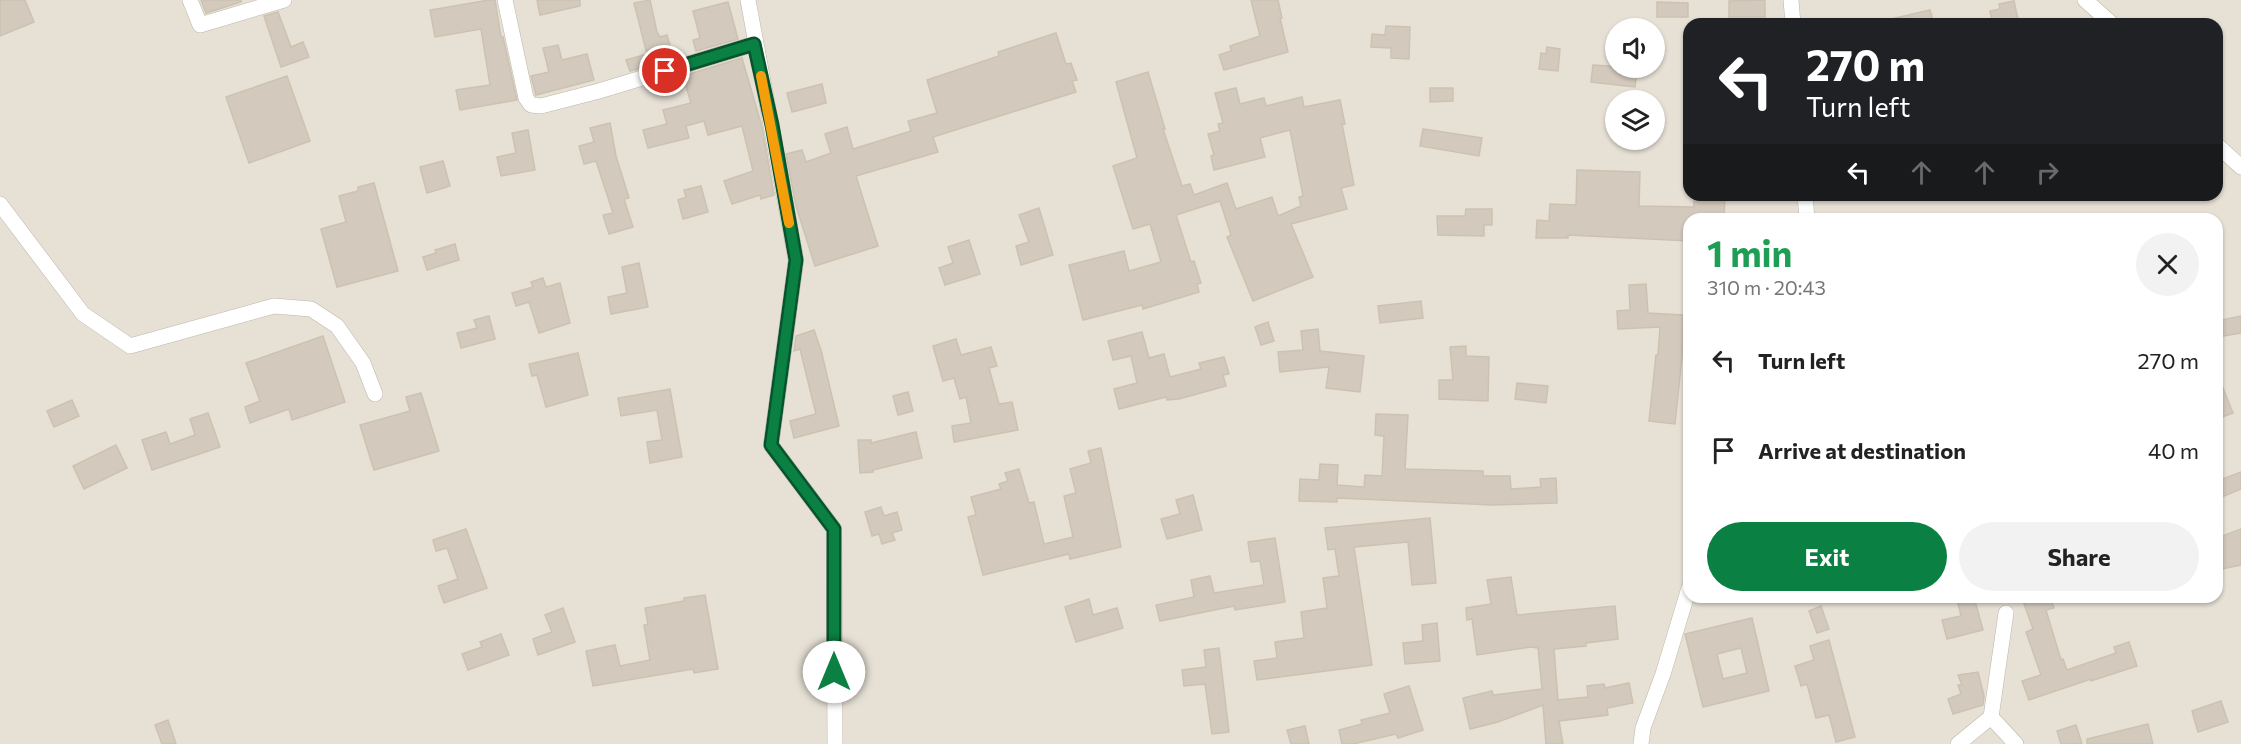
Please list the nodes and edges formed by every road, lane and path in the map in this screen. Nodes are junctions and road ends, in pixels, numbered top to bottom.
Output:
1 (190, 0) edge
2 (284, 0) edge
3 (505, 0) edge
4 (748, 0) edge
5 (1791, 0) edge
6 (2085, 0) edge
7 (1792, 18) edge
8 (2105, 18) edge
9 (754, 44) junction
10 (2223, 150) edge
11 (2241, 167) edge
12 (0, 204) edge
13 (375, 394) dead end
14 (1684, 603) edge
15 (2006, 613) dead end
16 (1991, 717) junction
17 (834, 744) edge
18 (1641, 744) edge
19 (1958, 744) edge
20 (2016, 744) edge

1 - 2 street
3 - 9 street
4 - 9 street
5 - 7 street
6 - 8 street
9 - 17 street
10 - 11 street
12 - 13 street
14 - 18 street
15 - 16 street
16 - 19 street
16 - 20 street

